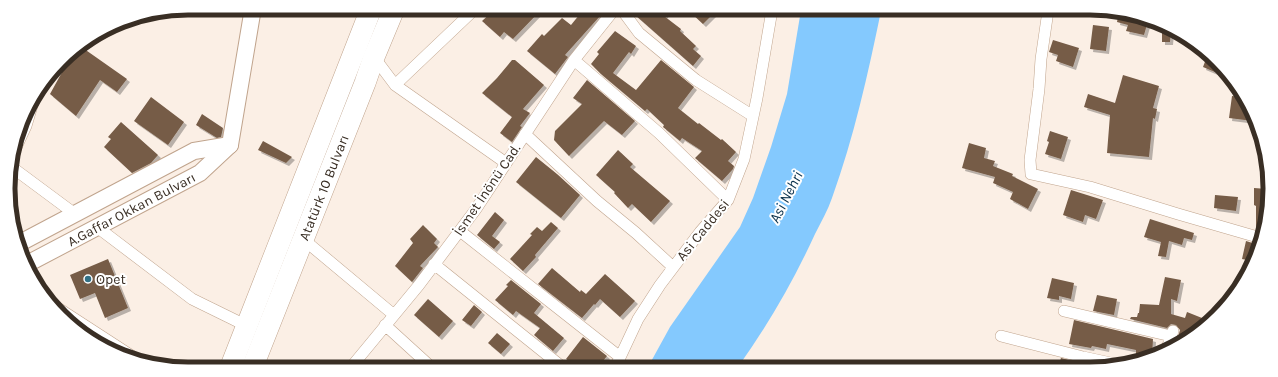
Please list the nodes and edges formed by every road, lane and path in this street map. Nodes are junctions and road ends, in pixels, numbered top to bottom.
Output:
1 (252, 15) edge
2 (369, 15) edge
3 (392, 15) edge
4 (469, 15) edge
5 (607, 15) edge
6 (626, 15) edge
7 (771, 15) edge
8 (1047, 15) edge
9 (374, 57) junction
10 (574, 60) junction
11 (395, 85) junction
12 (753, 116) junction
13 (525, 134) junction
14 (230, 145) junction
15 (506, 163) junction
16 (16, 168) edge
17 (728, 200) junction
18 (75, 214) junction
19 (97, 227) junction
20 (460, 231) junction
21 (1256, 237) edge
22 (303, 239) junction
23 (23, 241) edge
24 (31, 262) edge
25 (434, 264) junction
26 (673, 267) junction
27 (1064, 311) dead end
28 (394, 315) junction
29 (72, 317) edge
30 (385, 325) junction
31 (247, 326) junction
32 (1001, 336) dead end
33 (1169, 343) edge
34 (118, 347) edge
35 (233, 362) edge
36 (255, 362) edge
37 (355, 362) edge
38 (426, 362) edge
39 (556, 362) edge
40 (618, 362) edge
41 (1101, 362) edge

1 - 14 street
2 - 31 highway, Atatürk 10 Bulvarı
3 - 9 highway, Atatürk 10 Bulvarı
4 - 11 street
5 - 10 street, İsmet İnönü Cad.
6 - 12 street
7 - 12 street, Asi Caddesi
8 - 21 street
9 - 11 street
9 - 22 highway, Atatürk 10 Bulvarı
10 - 13 street, İsmet İnönü Cad.
10 - 17 street
11 - 15 street
12 - 17 street, Asi Caddesi
13 - 15 street, İsmet İnönü Cad.
13 - 26 street
14 - 18 street, A.Gaffar Okkan Bulvarı
14 - 19 street, A.Gaffar Okkan Bulvarı
15 - 20 street, İsmet İnönü Cad.
16 - 18 street
17 - 26 street, Asi Caddesi
18 - 23 street, A.Gaffar Okkan Bulvarı
19 - 24 street, A.Gaffar Okkan Bulvarı
19 - 31 street
20 - 25 street, İsmet İnönü Cad.
20 - 40 street
22 - 28 street
22 - 36 highway, Atatürk 10 Bulvarı
25 - 28 street, İsmet İnönü Cad.
25 - 39 street
26 - 40 street, Asi Caddesi
27 - 33 street
28 - 30 street, İsmet İnönü Cad.
29 - 34 street
30 - 37 street, İsmet İnönü Cad.
30 - 38 street
31 - 35 highway, Atatürk 10 Bulvarı
32 - 41 street

